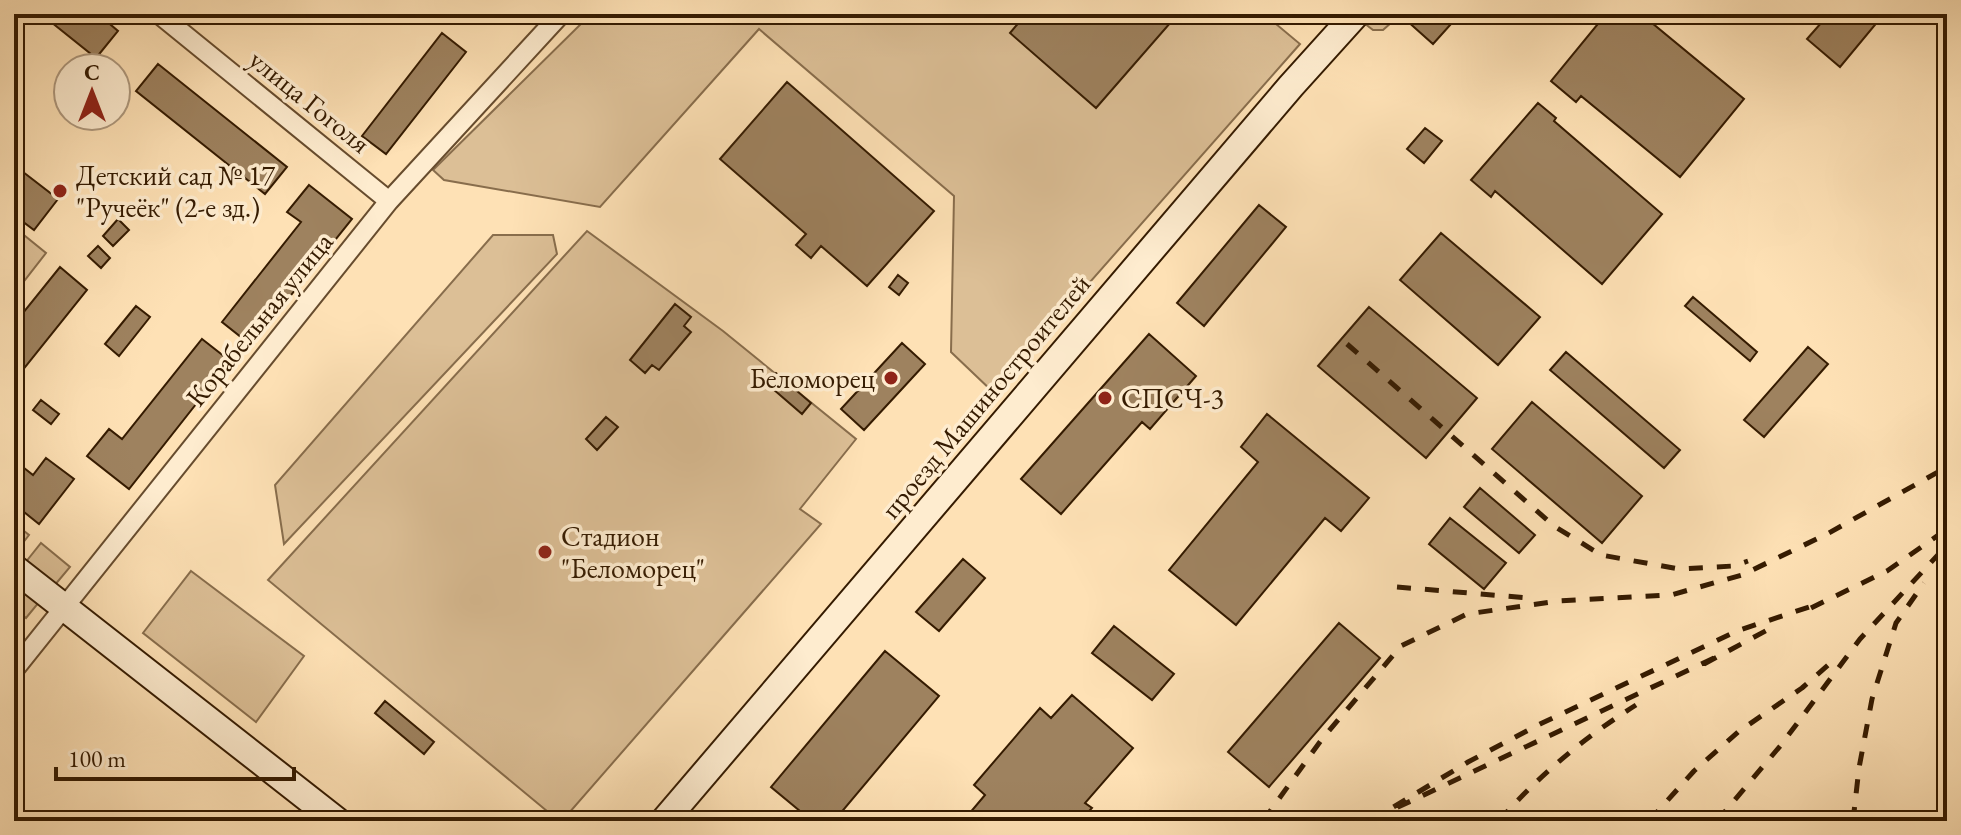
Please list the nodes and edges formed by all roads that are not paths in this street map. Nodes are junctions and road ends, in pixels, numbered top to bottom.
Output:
1 (159, 14) edge
2 (561, 14) edge
3 (1356, 14) edge
4 (389, 201) junction
5 (14, 568) edge
6 (63, 608) junction
7 (14, 670) edge
8 (337, 821) edge
9 (664, 821) edge

1 - 4 street, улица Гоголя
2 - 4 street, Корабельная улица
3 - 9 street, проезд Машиностроителей
4 - 6 street, Корабельная улица
5 - 6 street
6 - 7 street, Корабельная улица
6 - 8 street

